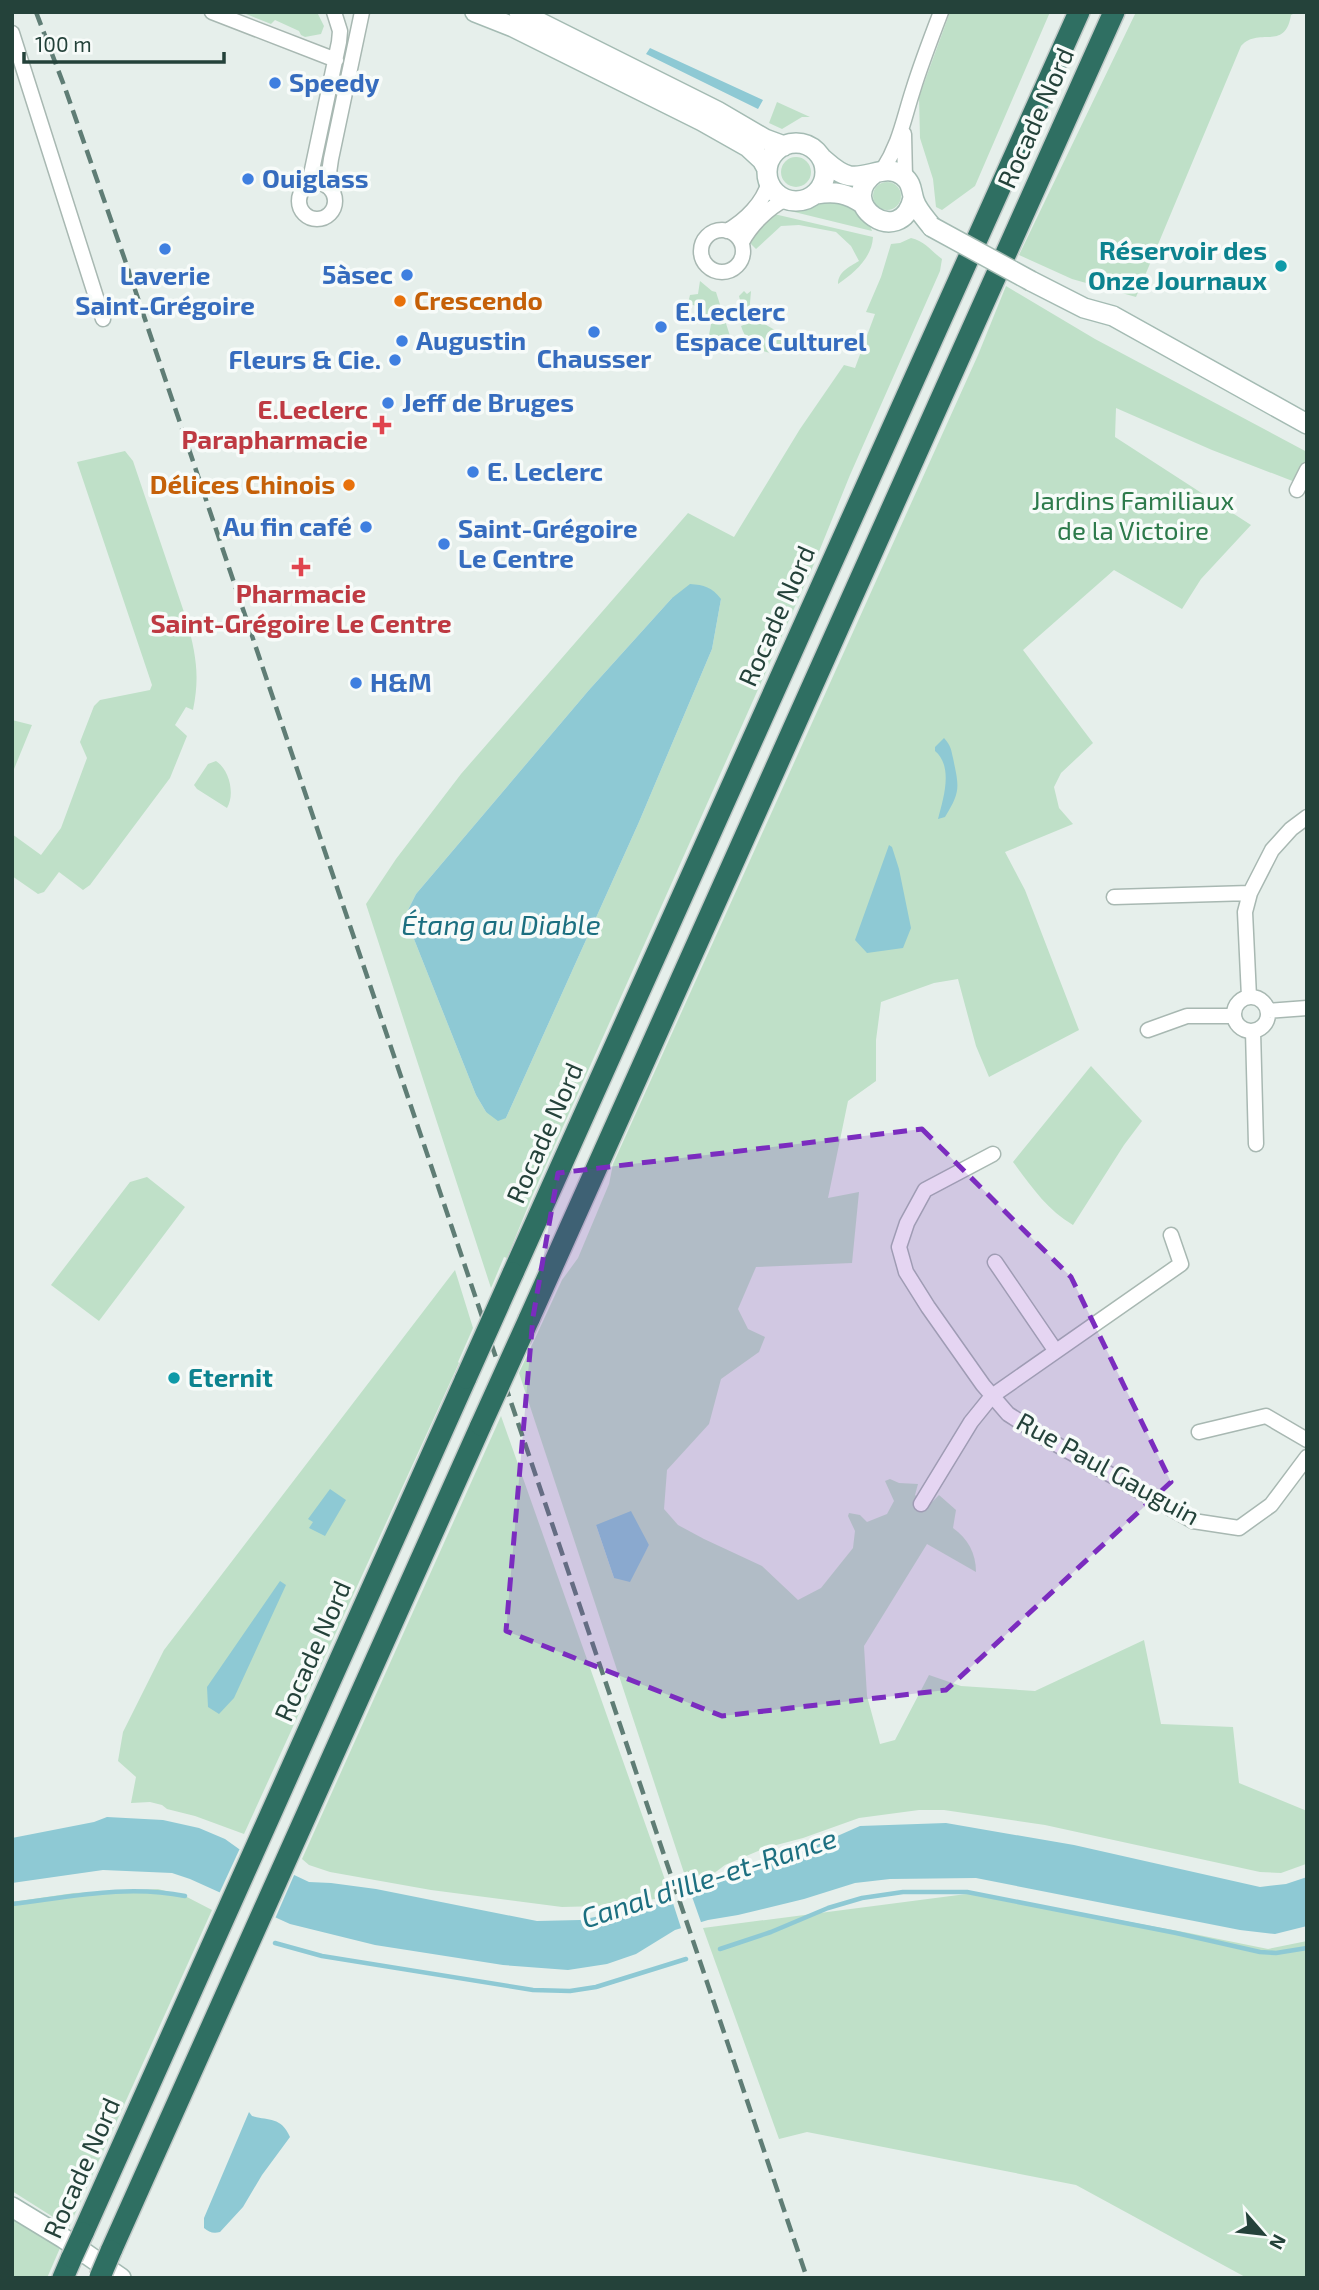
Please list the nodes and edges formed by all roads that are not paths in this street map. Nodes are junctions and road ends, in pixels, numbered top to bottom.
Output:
1 (212, 12) edge
2 (334, 12) edge
3 (362, 12) edge
4 (475, 12) edge
5 (519, 12) edge
6 (941, 12) edge
7 (1065, 12) edge
8 (1079, 12) edge
9 (1114, 12) edge
10 (12, 33) edge
11 (1060, 55) junction
12 (336, 60) junction
13 (903, 130) junction
14 (784, 146) junction
15 (822, 159) junction
16 (878, 172) junction
17 (768, 175) junction
18 (905, 178) junction
19 (309, 184) junction
20 (333, 192) junction
21 (816, 194) junction
22 (913, 198) junction
23 (786, 199) junction
24 (863, 204) junction
25 (898, 220) junction
26 (932, 227) junction
27 (727, 231) junction
28 (742, 242) junction
29 (1084, 308) junction
30 (103, 319) dead end
31 (1307, 424) edge
32 (1307, 435) edge
33 (1307, 470) edge
34 (1297, 490) dead end
35 (1307, 817) edge
36 (1250, 893) junction
37 (1114, 897) dead end
38 (1249, 997) junction
39 (1307, 1008) edge
40 (1268, 1011) junction
41 (1234, 1016) junction
42 (1148, 1030) dead end
43 (1253, 1031) junction
44 (1256, 1144) dead end
45 (993, 1154) dead end
46 (1171, 1235) dead end
47 (995, 1262) dead end
48 (1055, 1350) junction
49 (992, 1396) junction
50 (1199, 1432) dead end
51 (1307, 1440) edge
52 (1307, 1457) edge
53 (921, 1504) dead end
54 (12, 2207) edge
55 (99, 2277) edge
56 (63, 2278) edge
57 (121, 2278) edge

1 - 12 street
2 - 12 street
3 - 20 street
4 - 17 main road
5 - 14 main road
6 - 13 street
7 - 11 highway
8 - 11 highway, Rocade Nord
9 - 55 highway, Rocade Nord, bridge
10 - 30 street
11 - 56 highway, Rocade Nord, bridge
12 - 19 street
13 - 16 street
13 - 18 street
14 - 15 main road
14 - 17 main road
15 - 16 main road
15 - 21 main road
16 - 18 main road
16 - 24 main road
17 - 23 main road
17 - 27 street
18 - 22 main road
19 - 20 street
19 - 20 street
21 - 23 main road
21 - 24 main road
22 - 25 main road
22 - 26 main road
23 - 28 street
24 - 25 main road
25 - 26 main road
26 - 29 main road, bridge
27 - 28 street
27 - 28 street
29 - 31 main road
29 - 32 main road
33 - 34 street
35 - 36 street
36 - 37 street
36 - 38 street
38 - 40 street
38 - 41 street
39 - 40 street
40 - 43 street
41 - 42 street
41 - 43 street
43 - 44 street
45 - 49 street, Rue Paul Gauguin
46 - 48 street
47 - 48 street
48 - 49 street
49 - 52 street, Rue Paul Gauguin
49 - 53 street
50 - 51 street
54 - 57 main road

